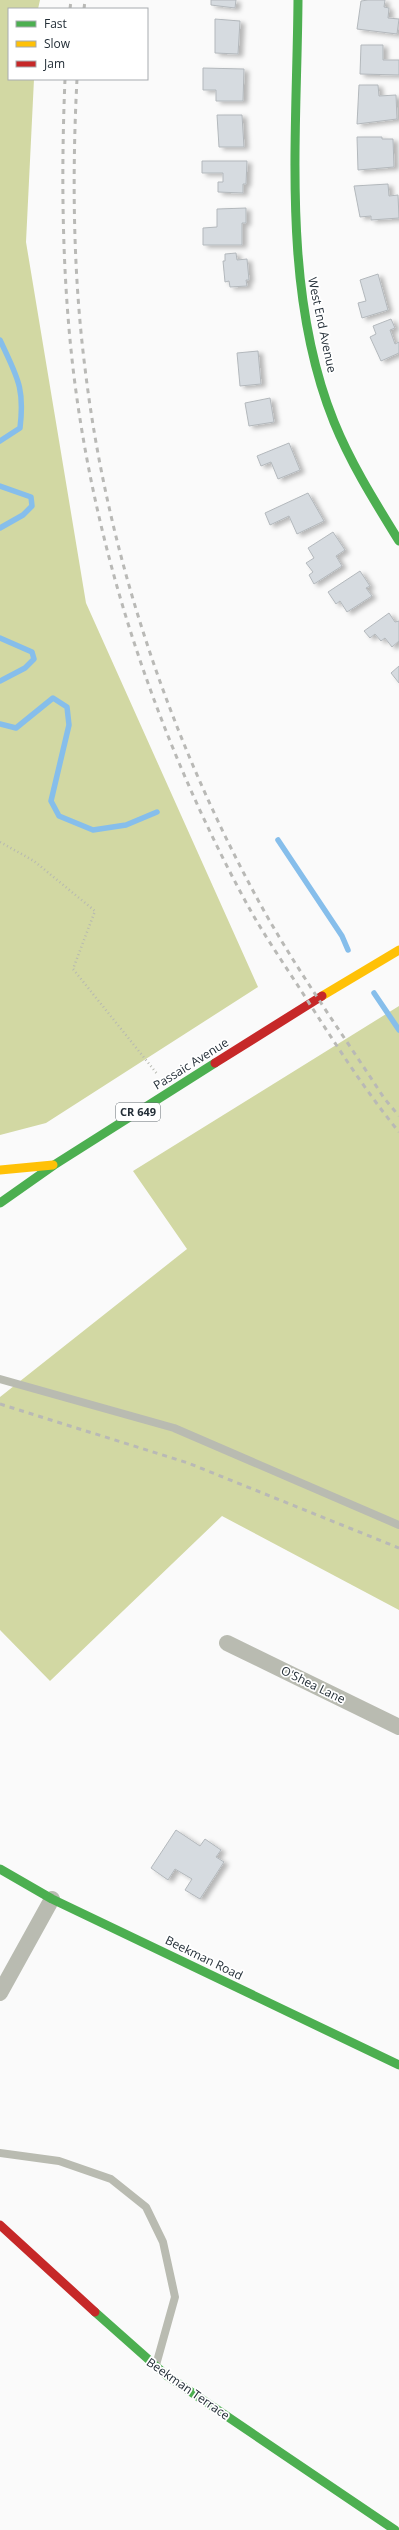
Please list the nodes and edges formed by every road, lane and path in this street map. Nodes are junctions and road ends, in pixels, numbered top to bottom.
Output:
1 (298, 0) edge
2 (399, 541) edge
3 (0, 842) edge
4 (399, 950) edge
5 (171, 1091) junction
6 (54, 1165) junction
7 (0, 1170) edge
8 (0, 1203) edge
9 (0, 1379) edge
10 (399, 1525) edge
11 (227, 1643) dead end
12 (399, 1727) edge
13 (0, 1869) edge
14 (52, 1899) junction
15 (0, 1993) edge
16 (399, 2065) edge
17 (0, 2153) edge
18 (0, 2225) edge
19 (155, 2366) junction
20 (395, 2530) edge

1 - 2 street, West End Avenue
3 - 5 path
4 - 5 street, Passaic Avenue / CR 649
5 - 6 street, Passaic Avenue / CR 649
6 - 7 street
6 - 8 street, Passaic Avenue / CR 649
9 - 10 lane
11 - 12 street, O'Shea Lane
13 - 14 street, Beekman Road
14 - 15 street
14 - 16 street, Beekman Road
17 - 19 lane
18 - 19 street, Beekman Terrace
19 - 20 street, Beekman Terrace

